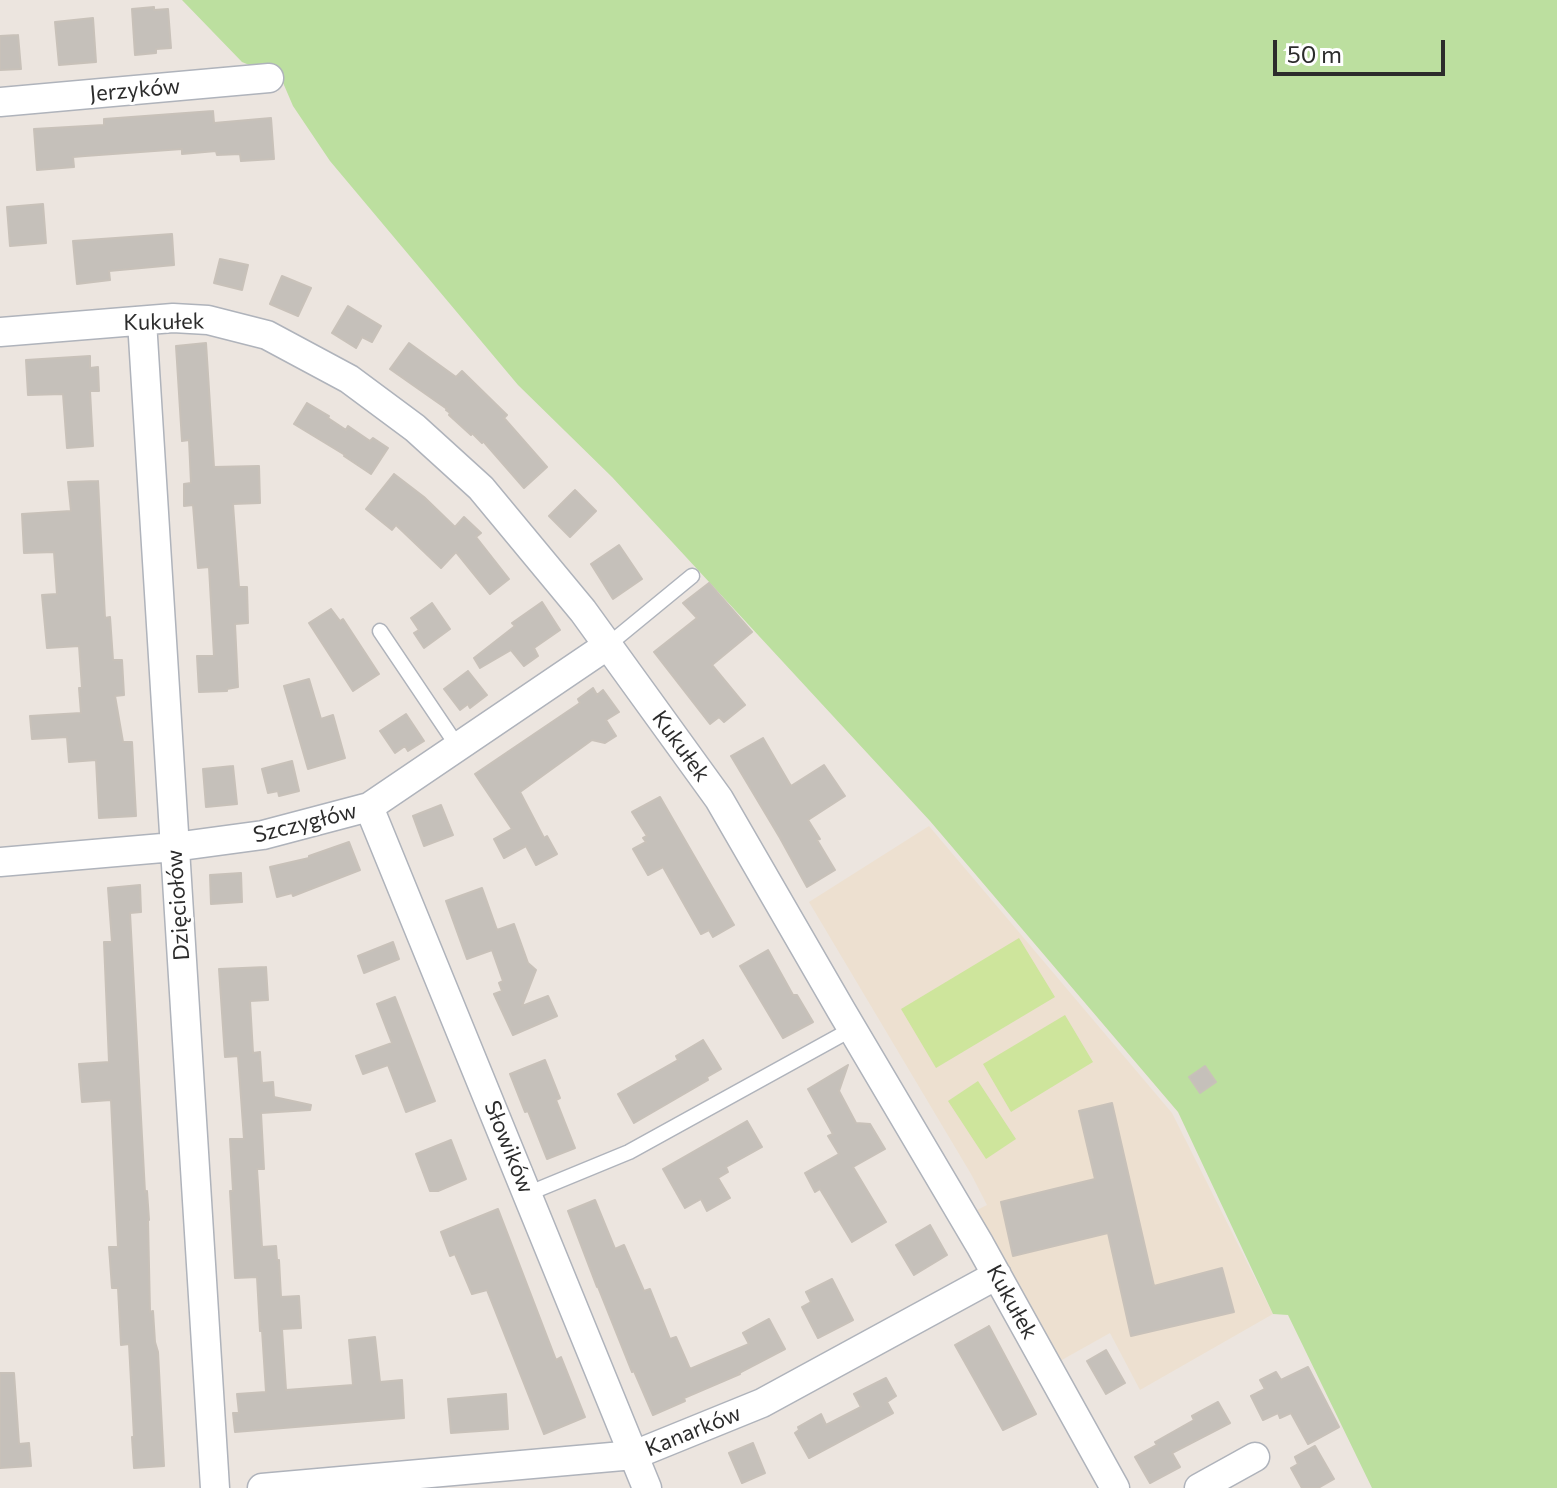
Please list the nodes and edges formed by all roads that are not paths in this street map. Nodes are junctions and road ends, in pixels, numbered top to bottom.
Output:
1 (269, 78) dead end
2 (0, 102) edge
3 (142, 321) junction
4 (0, 332) edge
5 (692, 576) dead end
6 (380, 631) dead end
7 (608, 645) junction
8 (458, 747) junction
9 (369, 807) junction
10 (174, 847) junction
11 (0, 862) edge
12 (852, 1029) junction
13 (527, 1194) junction
14 (997, 1275) junction
15 (634, 1455) junction
16 (1255, 1457) dead end
17 (215, 1488) edge
18 (262, 1488) edge
19 (647, 1488) edge
20 (1115, 1488) edge
21 (1199, 1488) edge

1 - 2 street, Jerzyków
3 - 4 street, Kukułek
3 - 7 street, Kukułek
3 - 10 street, Dzięciołów
5 - 7 lane
6 - 8 lane
7 - 8 street, Szczygłów
7 - 12 street, Kukułek
8 - 9 street, Szczygłów
9 - 10 street, Szczygłów
9 - 13 street, Słowików
10 - 11 street, Szczygłów
10 - 17 street, Dzięciołów
12 - 13 lane
12 - 14 street, Kukułek
13 - 15 street, Słowików
14 - 15 street, Kanarków
14 - 20 street, Kukułek
15 - 18 street, Kanarków
15 - 19 street, Słowików
16 - 21 street

